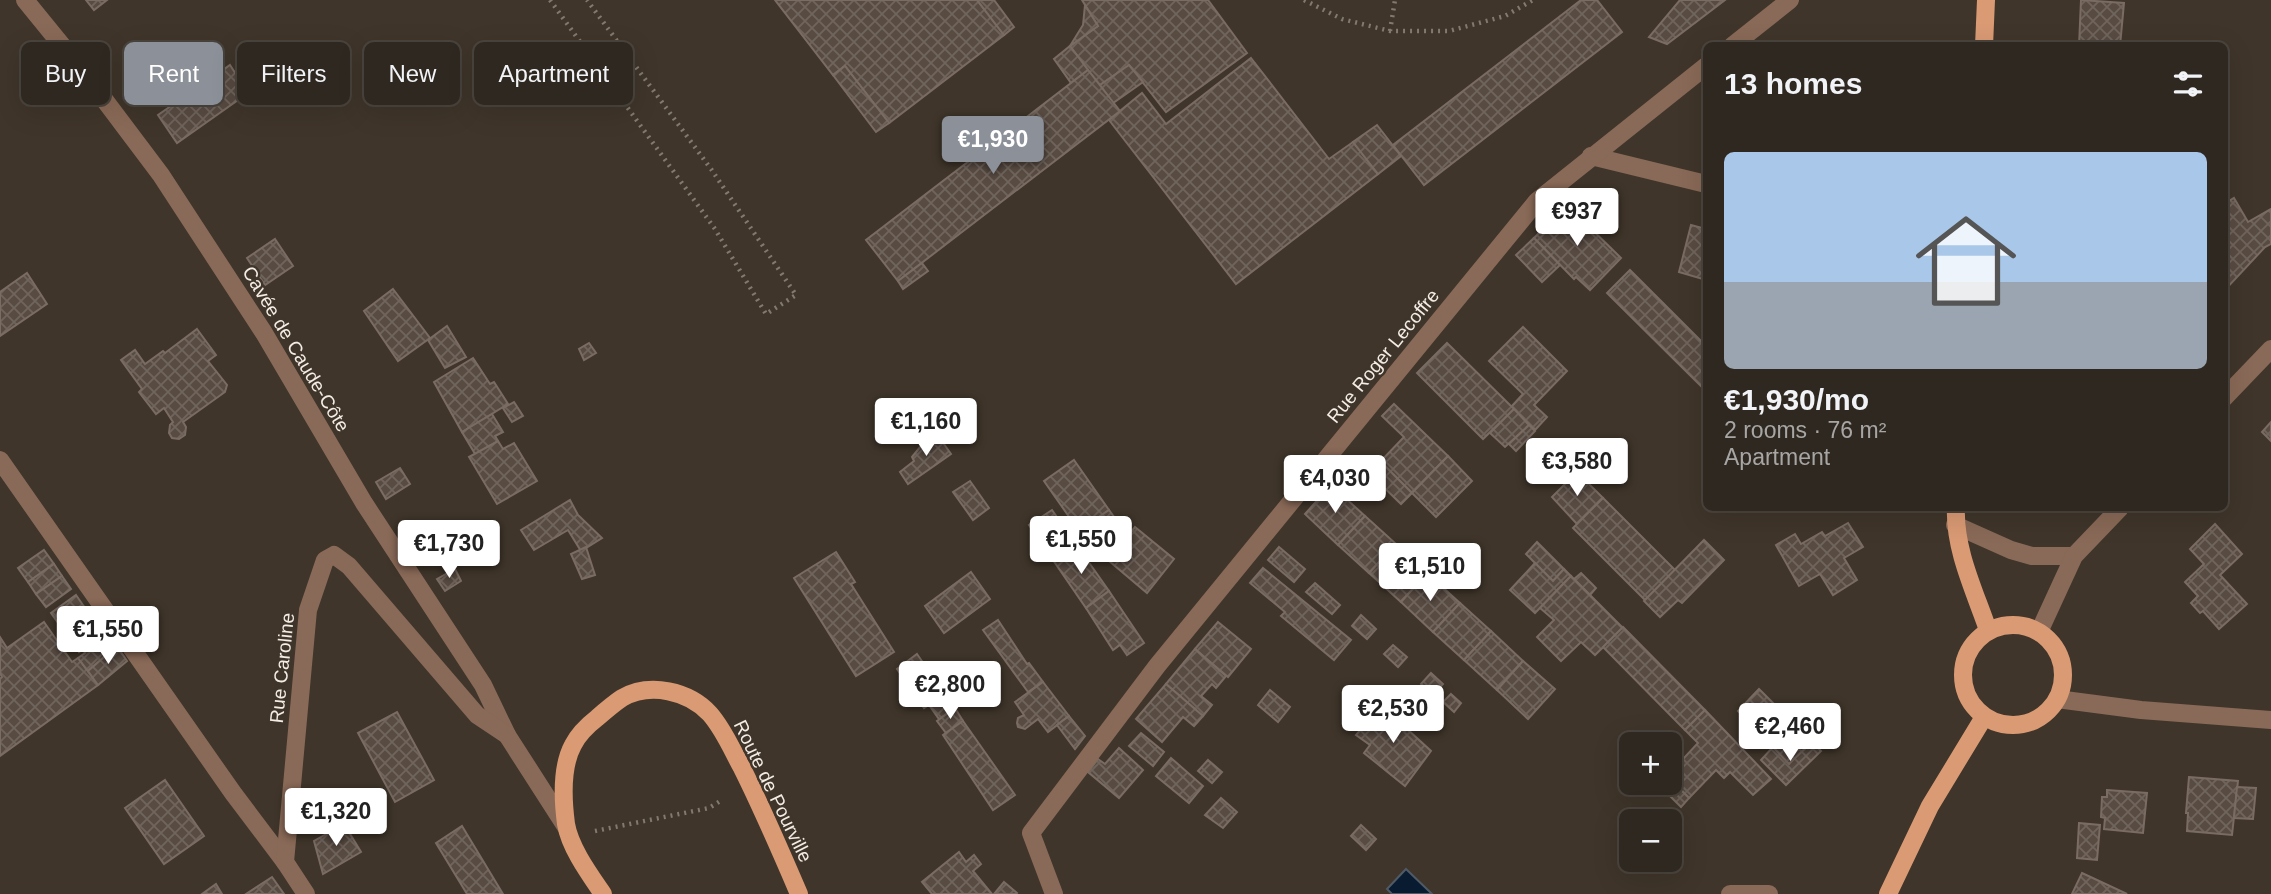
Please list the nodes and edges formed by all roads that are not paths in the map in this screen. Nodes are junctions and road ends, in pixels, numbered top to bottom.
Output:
1 (25, 0) edge
2 (1790, 0) edge
3 (1986, 0) edge
4 (1737, 42) edge
5 (1984, 42) edge
6 (1703, 68) edge
7 (1591, 156) junction
8 (1703, 183) edge
9 (2271, 349) edge
10 (2228, 394) edge
11 (0, 460) edge
12 (2117, 511) edge
13 (1956, 517) edge
14 (2074, 556) junction
15 (1988, 631) junction
16 (2039, 632) junction
17 (2057, 699) junction
18 (1984, 717) junction
19 (2271, 720) edge
20 (508, 735) junction
21 (566, 827) junction
22 (285, 862) junction
23 (306, 894) edge
24 (603, 894) edge
25 (799, 894) edge
26 (1054, 894) edge
27 (1730, 894) edge
28 (1769, 894) edge
29 (1888, 894) edge

1 - 20 street, Cavée de Caude-Côte
2 - 4 street
3 - 5 main road
6 - 7 street
7 - 8 street
7 - 26 street, Rue Roger Lecoffre
9 - 10 street
11 - 22 street
12 - 14 street
13 - 14 street
13 - 15 main road
14 - 16 street
15 - 16 main road
15 - 18 main road
16 - 17 main road
17 - 18 main road
17 - 19 street
18 - 29 main road
20 - 21 street, Rue Caroline
20 - 22 street, Rue Caroline
21 - 24 main road, Route de Pourville
21 - 25 main road, Route de Pourville
22 - 23 street
27 - 28 street

